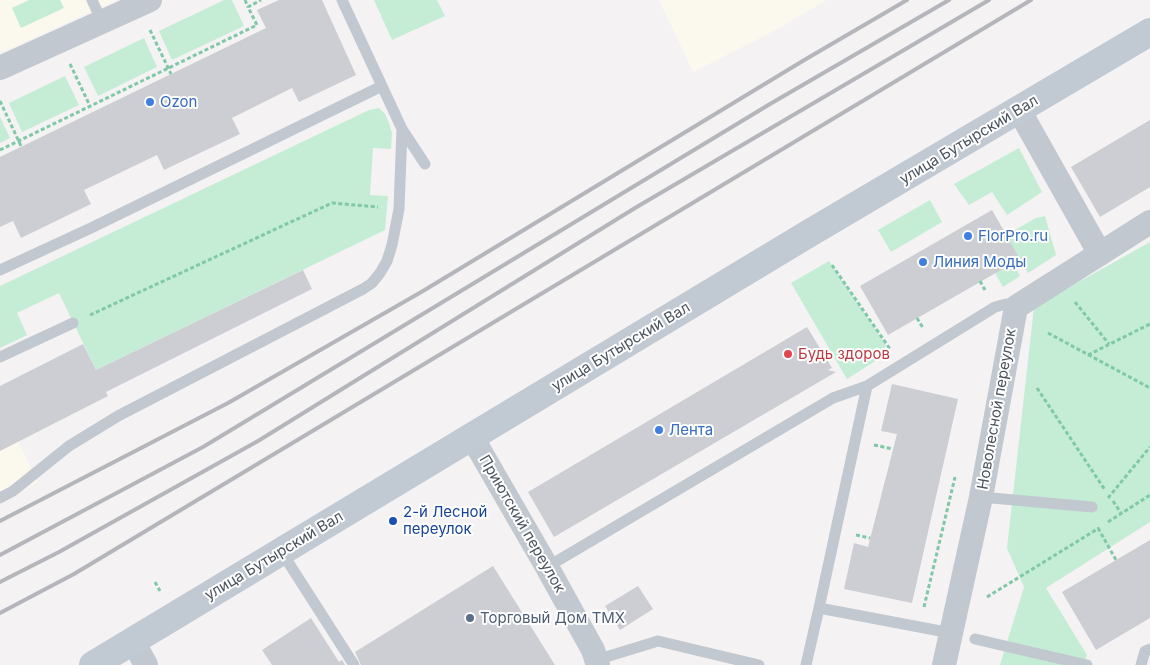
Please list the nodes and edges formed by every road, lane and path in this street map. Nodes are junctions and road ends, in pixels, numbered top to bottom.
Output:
1 (92, 0) edge
2 (150, 0) edge
3 (245, 0) edge
4 (261, 0) edge
5 (342, 0) edge
6 (248, 7) junction
7 (102, 22) junction
8 (150, 28) dead end
9 (1150, 32) edge
10 (216, 46) junction
11 (218, 52) dead end
12 (66, 56) dead end
13 (0, 68) edge
14 (168, 68) junction
15 (171, 74) dead end
16 (382, 86) junction
17 (0, 101) edge
18 (90, 106) junction
19 (1019, 110) junction
20 (402, 129) junction
21 (18, 141) junction
22 (21, 146) dead end
23 (0, 150) edge
24 (425, 164) dead end
25 (398, 209) junction
26 (1150, 222) edge
27 (1100, 254) junction
28 (832, 265) dead end
29 (0, 270) edge
30 (1058, 280) junction
31 (1016, 307) junction
32 (73, 323) joint
33 (1150, 324) edge
34 (1048, 333) dead end
35 (1109, 344) junction
36 (1088, 354) junction
37 (0, 357) edge
38 (902, 365) junction
39 (867, 386) junction
40 (1037, 388) dead end
41 (1150, 388) edge
42 (472, 437) junction
43 (1150, 447) edge
44 (1150, 495) edge
45 (981, 497) junction
46 (0, 498) edge
47 (1110, 498) junction
48 (1092, 507) joint
49 (1121, 513) junction
50 (1098, 528) junction
51 (281, 551) junction
52 (1116, 560) dead end
53 (547, 567) junction
54 (155, 582) dead end
55 (160, 591) dead end
56 (984, 599) dead end
57 (819, 608) junction
58 (951, 634) junction
59 (974, 639) dead end
60 (133, 641) junction
61 (1150, 649) edge
62 (597, 663) edge
63 (93, 665) edge
64 (146, 665) edge
65 (354, 665) edge
66 (759, 665) edge
67 (806, 665) edge
68 (944, 665) edge
69 (1087, 665) edge
70 (1141, 665) edge

1 - 7 lane
2 - 7 street
3 - 6 path
4 - 6 path
5 - 16 lane
6 - 10 path
7 - 13 street
8 - 14 path
9 - 19 street, улица Бутырский Вал
10 - 11 path
10 - 14 path
12 - 18 path
14 - 15 path
14 - 18 path
16 - 20 lane
16 - 29 lane
17 - 21 path
18 - 21 path
19 - 27 street
19 - 42 street, улица Бутырский Вал
20 - 24 lane
20 - 25 lane
21 - 22 path
21 - 23 path
25 - 32 path
25 - 46 lane
26 - 27 street, Новолесной переулок
27 - 30 street, Новолесной переулок
28 - 38 path
30 - 31 street, Новолесной переулок
30 - 35 path
31 - 38 lane
31 - 45 street, Новолесной переулок
32 - 37 lane
33 - 35 path
34 - 36 path
35 - 36 path
36 - 41 path
38 - 39 lane
39 - 53 lane
39 - 57 lane
40 - 47 path
42 - 51 street, улица Бутырский Вал
42 - 53 street, Приютский переулок
43 - 47 path
44 - 49 path
45 - 48 lane
45 - 58 street, Новолесной переулок
47 - 48 path
47 - 49 path
49 - 50 path
50 - 52 path
50 - 56 path
51 - 60 street, улица Бутырский Вал
51 - 65 lane
53 - 62 street, Приютский переулок
54 - 55 path
57 - 58 lane
57 - 67 lane
58 - 68 street, Новолесной переулок
59 - 69 lane
60 - 63 street, улица Бутырский Вал
60 - 64 street
61 - 70 lane
62 - 66 lane

